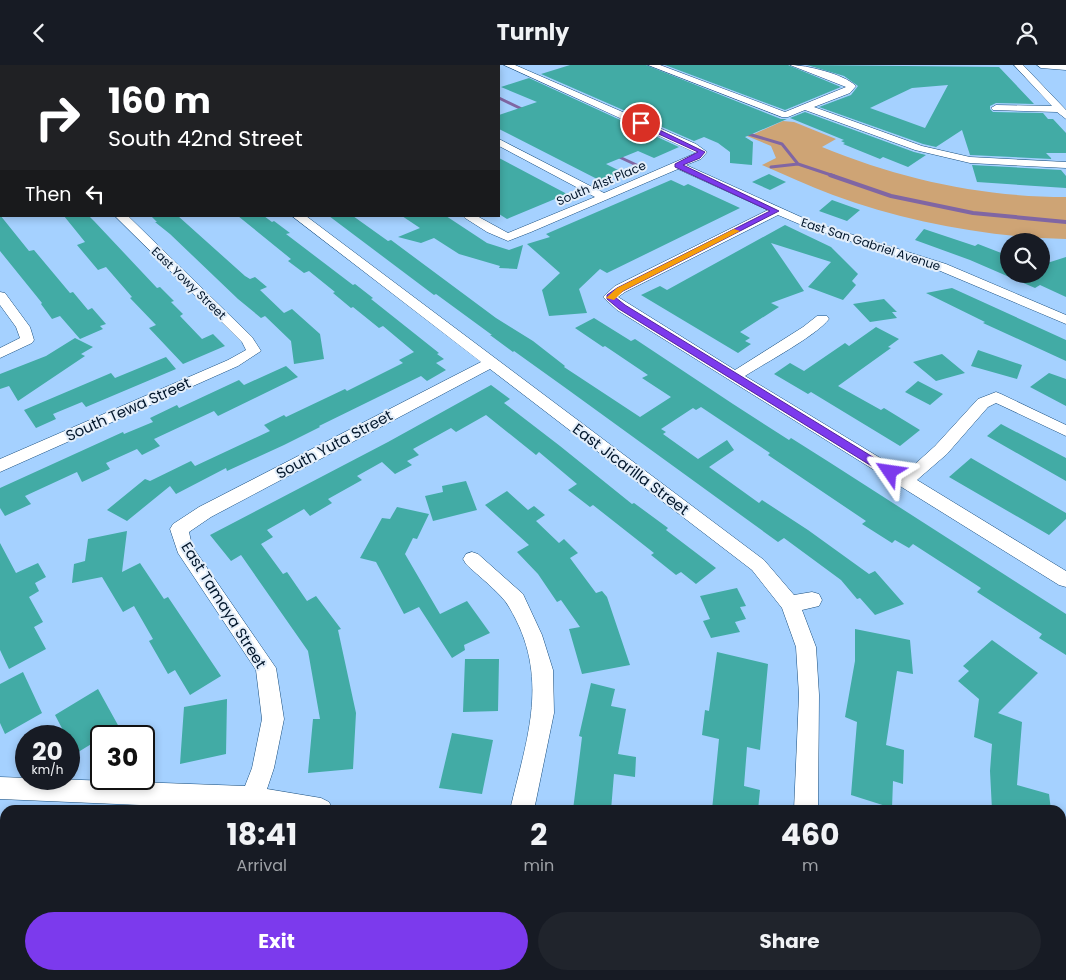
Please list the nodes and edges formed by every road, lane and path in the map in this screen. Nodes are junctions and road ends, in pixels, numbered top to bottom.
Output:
1 (508, 65) edge
2 (652, 65) edge
3 (794, 65) edge
4 (1018, 65) edge
5 (1041, 65) edge
6 (1066, 67) edge
7 (807, 108) junction
8 (996, 108) dead end
9 (1063, 113) edge
10 (500, 143) edge
11 (677, 165) junction
12 (1066, 165) edge
13 (604, 197) junction
14 (776, 211) junction
15 (122, 217) edge
16 (299, 217) edge
17 (472, 217) edge
18 (0, 296) edge
19 (822, 319) dead end
20 (1066, 320) edge
21 (254, 351) joint
22 (0, 354) edge
23 (491, 363) junction
24 (735, 376) junction
25 (1066, 431) edge
26 (0, 466) edge
27 (905, 482) junction
28 (179, 529) joint
29 (472, 559) dead end
30 (1066, 580) edge
31 (812, 600) dead end
32 (790, 604) junction
33 (0, 788) edge
34 (252, 798) junction
35 (292, 805) edge
36 (523, 805) edge
37 (806, 805) edge

1 - 11 street, South 41st Place
2 - 7 street
3 - 7 street
4 - 9 street
5 - 6 street
7 - 12 street
8 - 9 street
10 - 13 street
11 - 13 street, South 41st Place
11 - 14 street, East San Gabriel Avenue
13 - 17 street, South 41st Place
14 - 20 street, East San Gabriel Avenue
14 - 24 street
15 - 21 street, East Yowy Street
16 - 23 street, East Jicarilla Street
18 - 22 street
19 - 24 street
21 - 26 street, South Tewa Street
23 - 28 street, South Yuta Street
23 - 32 street, East Jicarilla Street
24 - 27 street
25 - 27 street
27 - 30 street
28 - 34 street, East Tamaya Street
29 - 36 street
31 - 32 street
32 - 37 street, East Jicarilla Street
33 - 34 street
34 - 35 street

